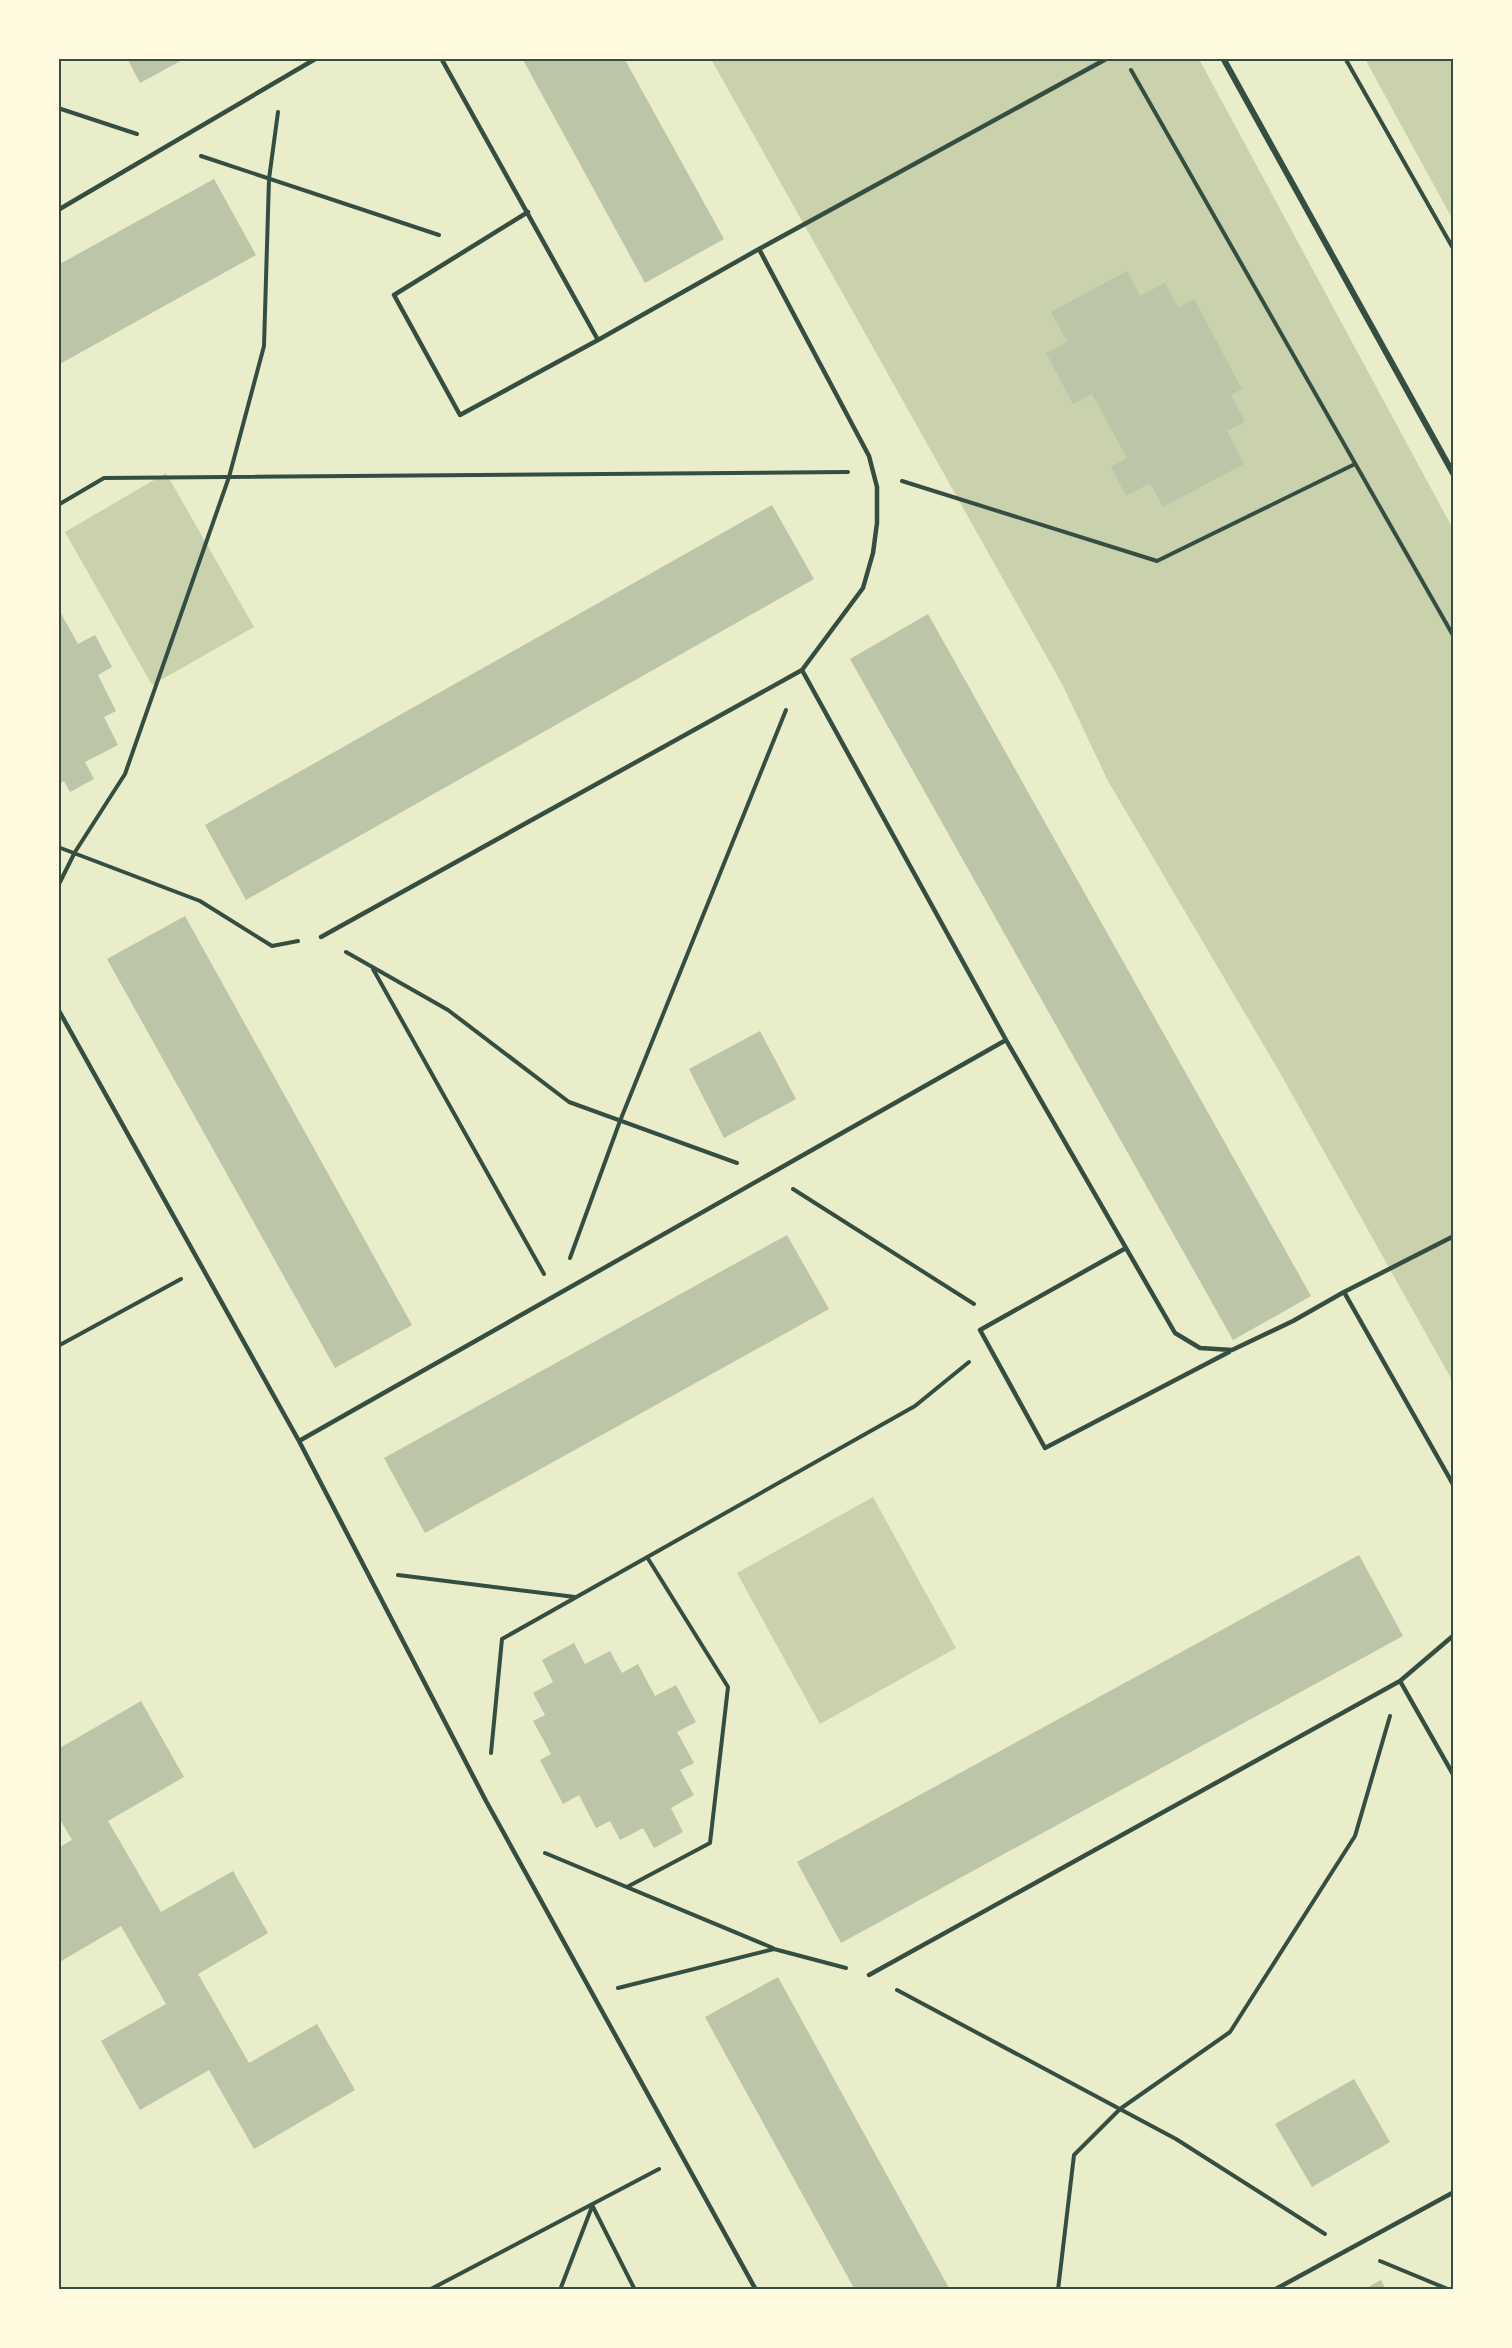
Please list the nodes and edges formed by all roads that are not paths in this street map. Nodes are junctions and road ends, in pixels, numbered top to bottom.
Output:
1 (317, 58) edge
2 (441, 58) edge
3 (1108, 58) edge
4 (1223, 58) edge
5 (58, 210) edge
6 (528, 212) junction
7 (759, 249) junction
8 (598, 340) junction
9 (1454, 474) edge
10 (802, 670) junction
11 (321, 937) road end
12 (58, 1009) edge
13 (1005, 1040) junction
14 (1454, 1236) edge
15 (1126, 1248) junction
16 (1344, 1292) junction
17 (1233, 1350) junction
18 (299, 1441) junction
19 (1454, 1486) edge
20 (1454, 1635) edge
21 (1400, 1681) junction
22 (1454, 1776) edge
23 (869, 1975) road end
24 (1454, 2192) edge
25 (756, 2289) edge
26 (1274, 2289) edge

1 - 5 lane
2 - 6 lane
3 - 7 lane
4 - 9 street
6 - 8 lane
6 - 8 lane
7 - 8 lane
7 - 10 lane
10 - 11 lane
10 - 13 lane
12 - 18 lane
13 - 15 lane
13 - 18 lane
14 - 16 lane
15 - 17 lane
15 - 17 lane
16 - 17 lane
16 - 19 lane
18 - 25 lane
20 - 21 lane
21 - 22 lane
21 - 23 lane
24 - 26 lane

